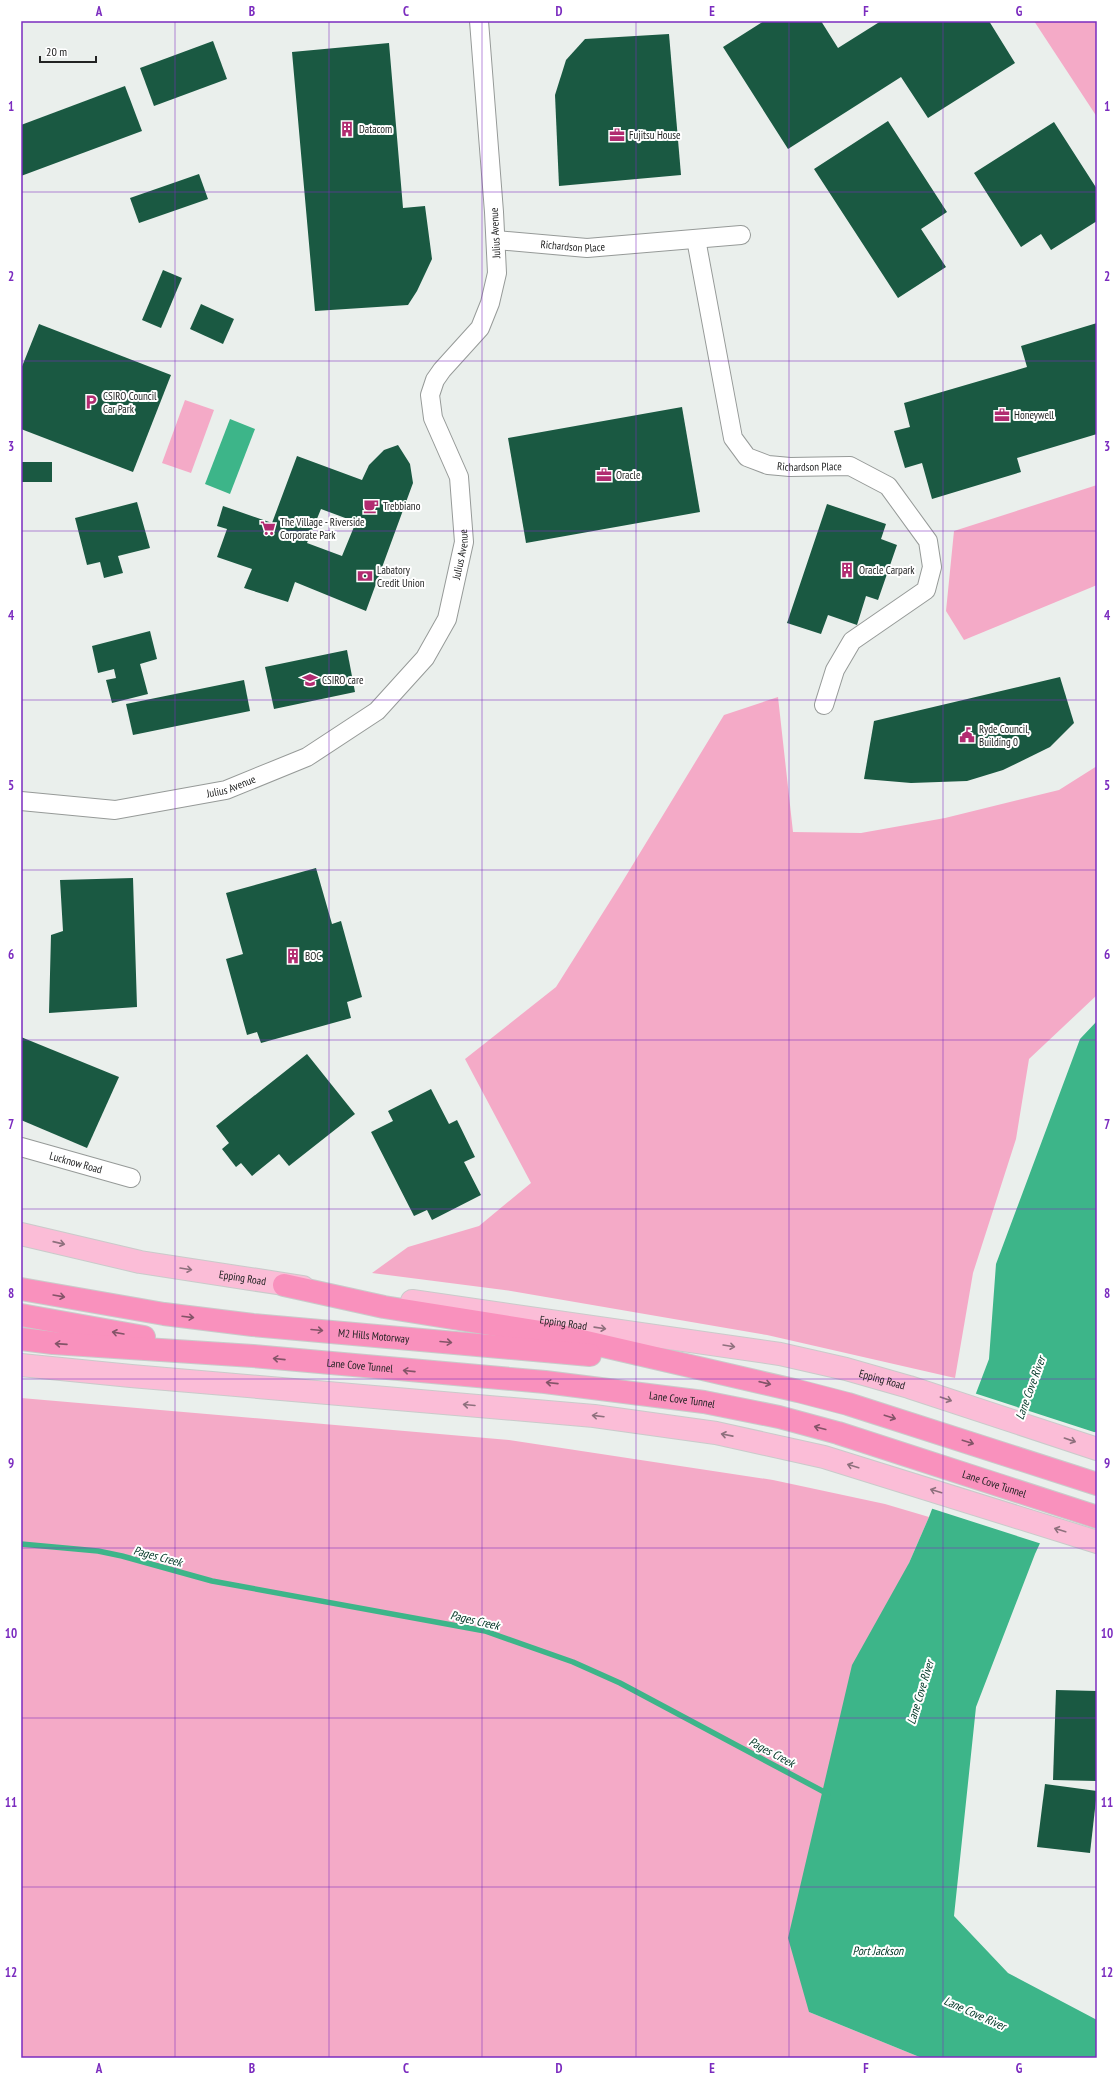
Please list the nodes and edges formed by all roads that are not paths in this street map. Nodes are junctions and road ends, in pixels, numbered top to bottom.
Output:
1 (479, 21) edge
2 (741, 235) dead end
3 (496, 240) junction
4 (696, 240) junction
5 (824, 705) dead end
6 (21, 801) edge
7 (21, 1148) edge
8 (131, 1178) dead end
9 (21, 1234) edge
10 (284, 1285) junction
11 (21, 1289) edge
12 (21, 1315) edge
13 (21, 1339) edge
14 (253, 1356) junction
15 (21, 1365) edge
16 (727, 1374) junction
17 (1097, 1449) edge
18 (1097, 1484) edge
19 (1097, 1516) edge
20 (1097, 1542) edge

1 - 3 street, Julius Avenue
2 - 4 street, Richardson Place
3 - 4 street, Richardson Place
3 - 6 street, Julius Avenue
4 - 5 street, Richardson Place
7 - 8 street, Lucknow Road
9 -> 10 main road, Epping Road
10 - 16 highway
10 -> 17 main road, Epping Road
11 -> 16 highway, M2 Hills Motorway
14 -> 12 highway
14 -> 13 highway
19 -> 14 highway, Lane Cove Tunnel
20 -> 15 main road
16 -> 18 highway

